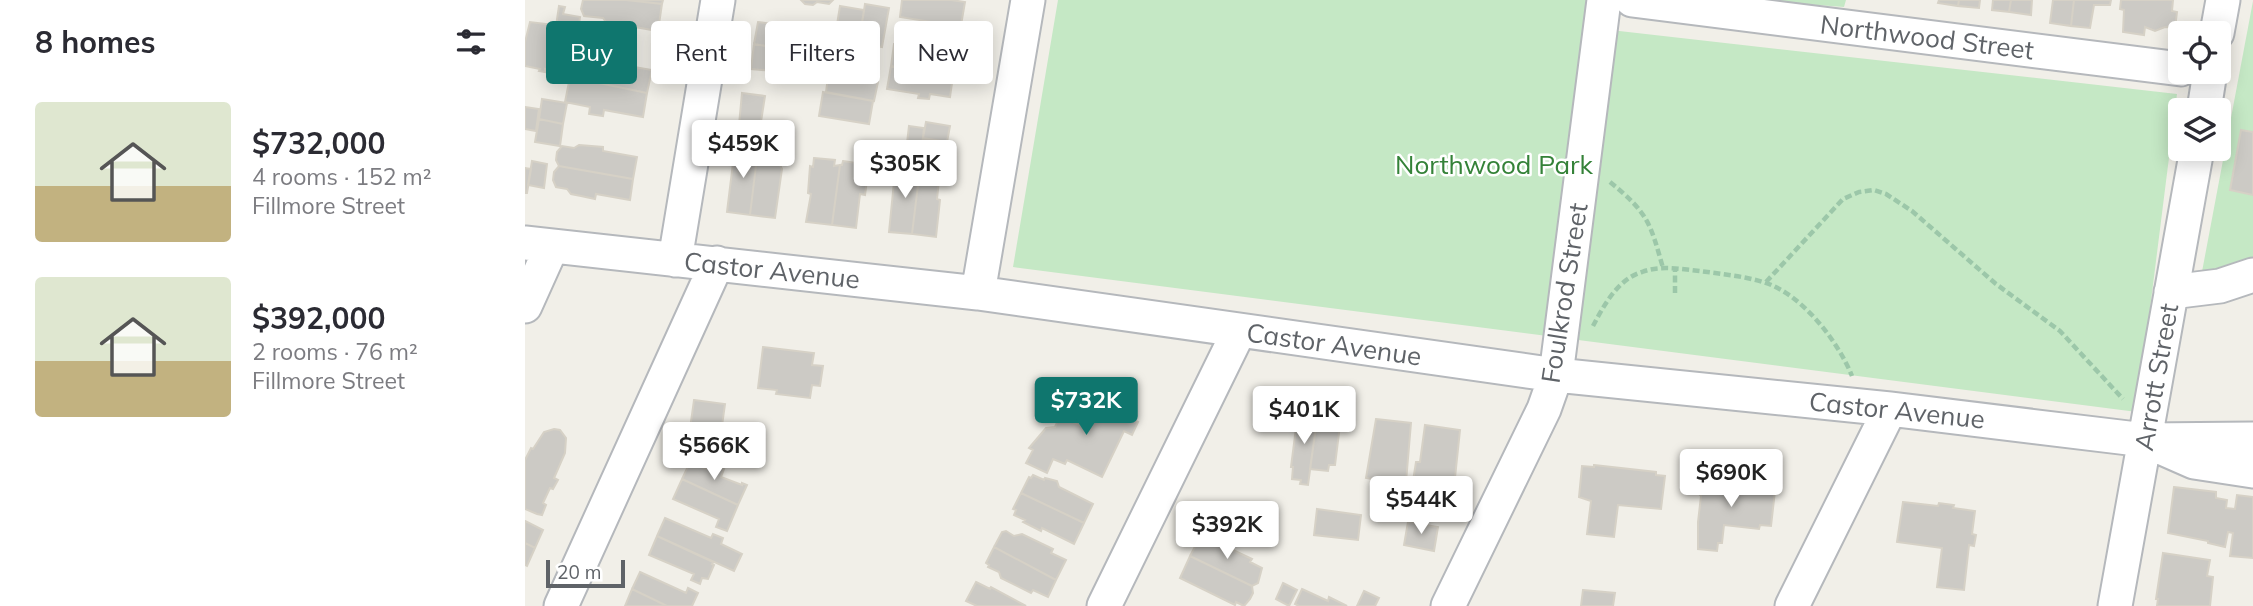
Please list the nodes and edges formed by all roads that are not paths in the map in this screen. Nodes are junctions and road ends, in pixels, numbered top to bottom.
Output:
1 (718, 0) edge
2 (1028, 0) edge
3 (1604, 0) edge
4 (1632, 0) edge
5 (2223, 0) edge
6 (2219, 21) edge
7 (2168, 67) edge
8 (2195, 161) edge
9 (539, 244) edge
10 (675, 260) junction
11 (717, 262) junction
12 (2253, 275) edge
13 (2171, 292) junction
14 (978, 293) junction
15 (525, 306) edge
16 (1239, 331) junction
17 (1556, 374) junction
18 (1877, 407) junction
19 (2253, 439) edge
20 (2145, 440) junction
21 (2253, 471) edge
22 (561, 606) edge
23 (1104, 606) edge
24 (1448, 606) edge
25 (1792, 606) edge
26 (2115, 606) edge

1 - 10 street
2 - 14 street
3 - 17 street, Foulkrod Street
4 - 7 street, Northwood Street
5 - 6 street
8 - 13 street, Arrott Street
9 - 10 street, Castor Avenue
9 - 15 street
10 - 11 street, Castor Avenue
11 - 14 street, Castor Avenue
11 - 22 street
12 - 13 street
13 - 20 street, Arrott Street
14 - 16 street, Castor Avenue
16 - 17 street, Castor Avenue
16 - 23 street
17 - 18 street, Castor Avenue
17 - 24 street, Foulkrod Street
18 - 20 street, Castor Avenue
18 - 25 street
19 - 20 street, Castor Avenue
20 - 21 street, Castor Avenue
20 - 26 street, Arrott Street

